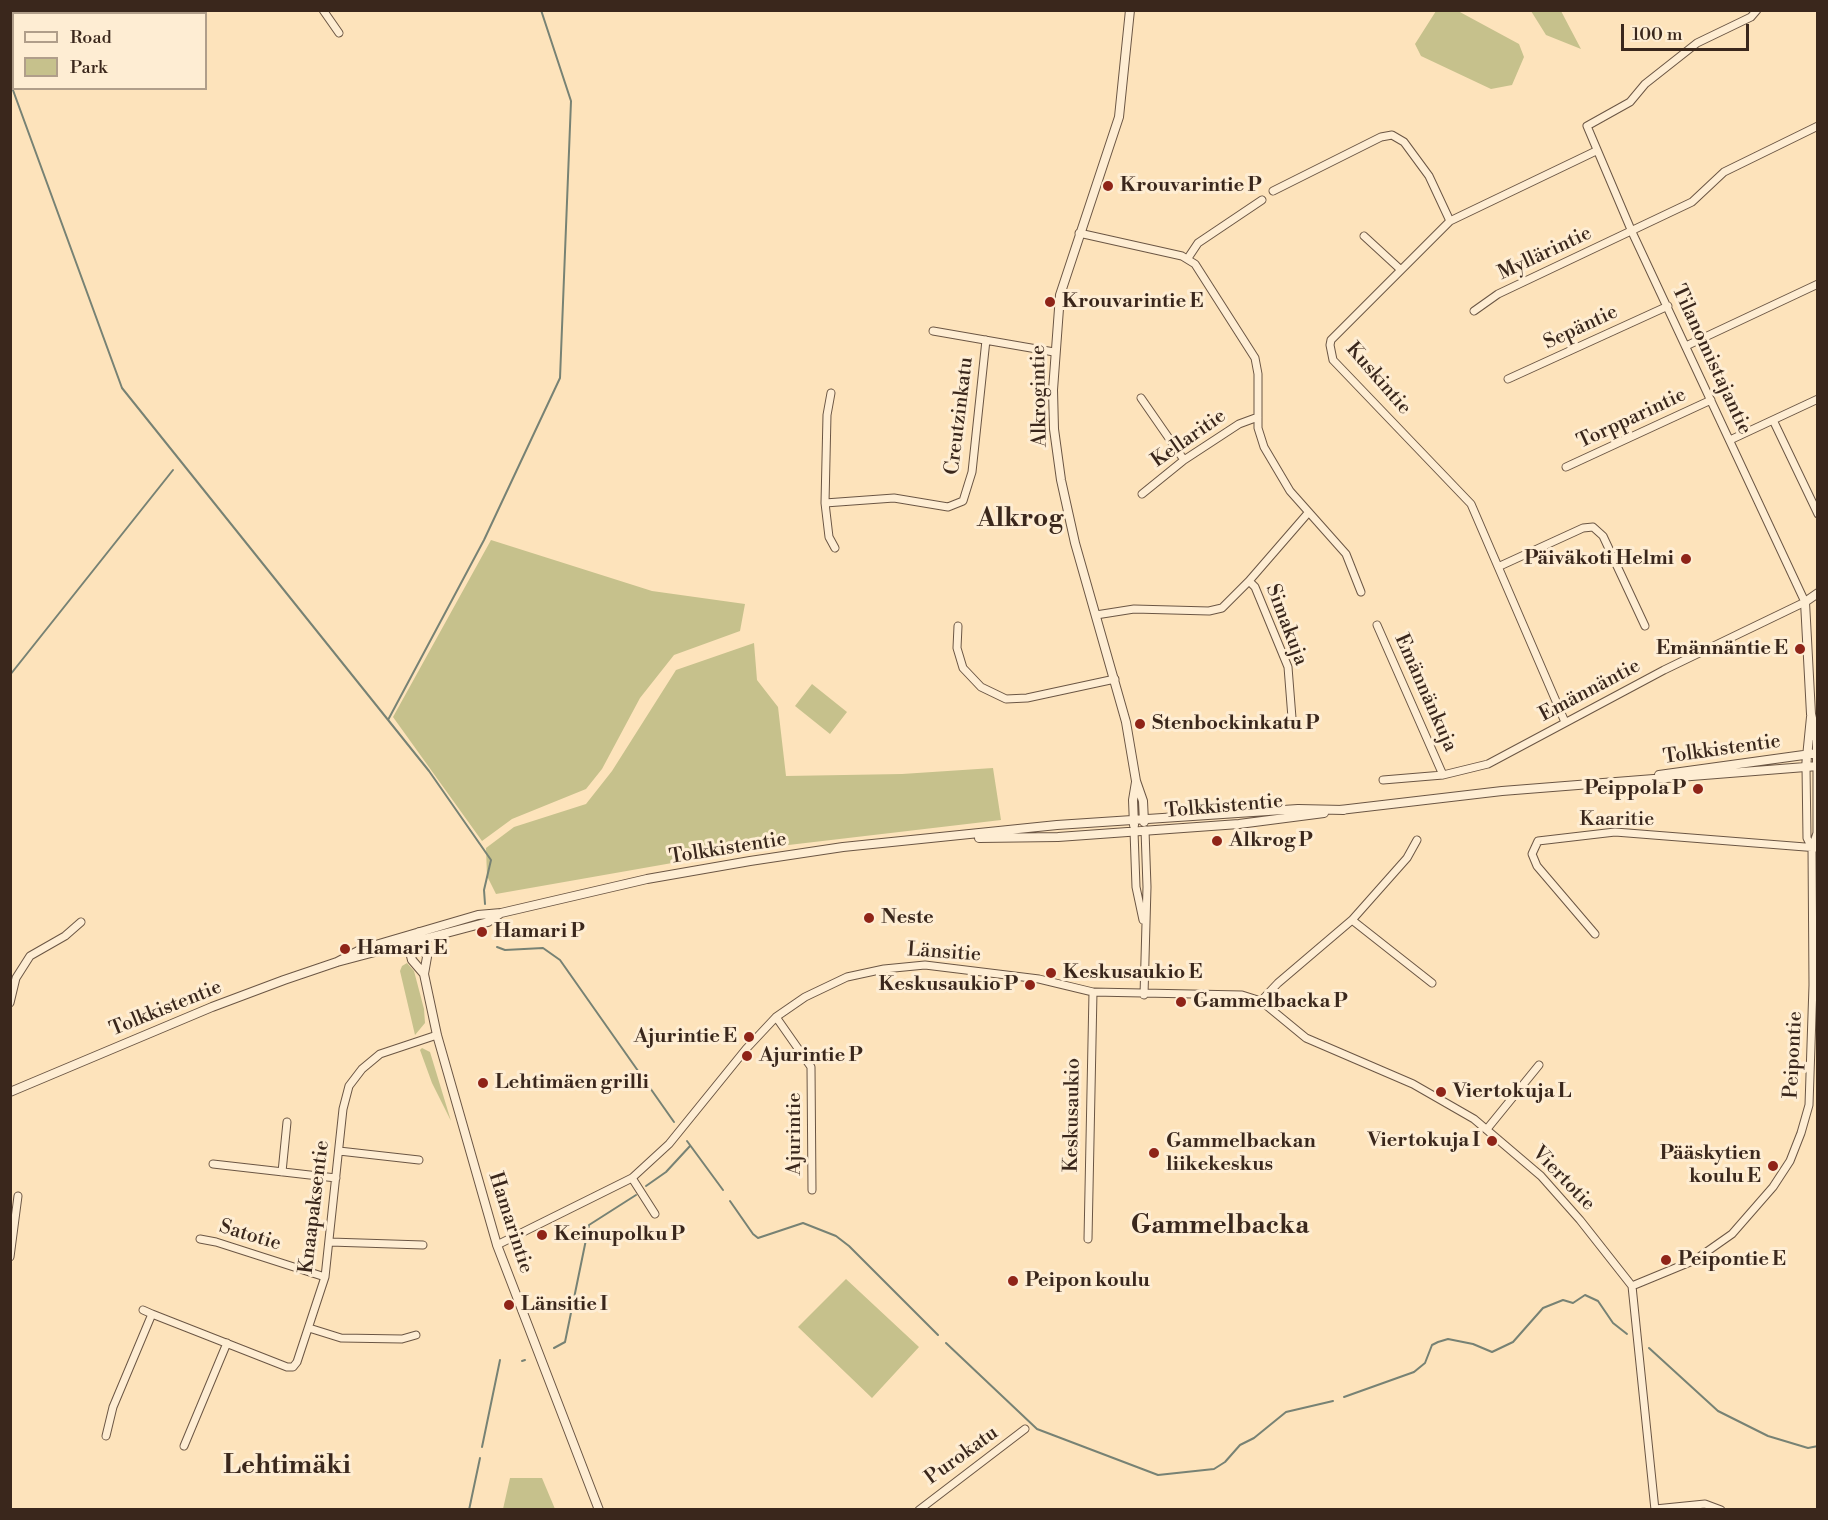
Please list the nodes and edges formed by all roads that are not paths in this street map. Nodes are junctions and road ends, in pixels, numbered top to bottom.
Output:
1 (323, 10) edge
2 (1130, 10) edge
3 (1757, 10) edge
4 (339, 33) dead end
5 (1818, 126) edge
6 (1596, 151) junction
7 (1273, 191) dead end
8 (1262, 200) dead end
9 (1450, 221) junction
10 (1632, 232) junction
11 (1079, 233) junction
12 (1364, 236) dead end
13 (1188, 258) junction
14 (1401, 270) junction
15 (1818, 284) edge
16 (1668, 306) junction
17 (1474, 311) dead end
18 (933, 331) dead end
19 (986, 340) junction
20 (1686, 346) junction
21 (1054, 352) junction
22 (1508, 379) dead end
23 (831, 393) dead end
24 (1141, 398) dead end
25 (1818, 399) edge
26 (1711, 400) junction
27 (1258, 417) junction
28 (1773, 420) junction
29 (1730, 440) junction
30 (1184, 460) junction
31 (1566, 467) dead end
32 (1142, 494) dead end
33 (825, 503) junction
34 (1308, 513) junction
35 (1818, 514) edge
36 (835, 548) dead end
37 (1500, 566) junction
38 (1249, 581) junction
39 (1361, 592) dead end
40 (1818, 593) edge
41 (1805, 602) junction
42 (1096, 615) junction
43 (1377, 625) dead end
44 (958, 626) dead end
45 (1645, 626) dead end
46 (1114, 679) junction
47 (1811, 714) junction
48 (1292, 718) dead end
49 (1565, 722) junction
50 (1817, 753) edge
51 (1805, 755) junction
52 (1817, 766) edge
53 (1806, 767) junction
54 (1443, 775) junction
55 (1383, 780) dead end
56 (1632, 780) junction
57 (1136, 781) junction
58 (1344, 810) junction
59 (1144, 819) junction
60 (1133, 820) junction
61 (1145, 830) junction
62 (1134, 831) junction
63 (963, 837) junction
64 (1417, 840) dead end
65 (1815, 848) edge
66 (1352, 920) junction
67 (81, 922) dead end
68 (1144, 925) junction
69 (1595, 934) dead end
70 (420, 936) junction
71 (407, 940) junction
72 (424, 974) junction
73 (1432, 982) dead end
74 (1093, 992) junction
75 (1144, 995) junction
76 (1261, 1001) junction
77 (10, 1003) edge
78 (776, 1017) junction
79 (437, 1035) junction
80 (1539, 1065) dead end
81 (10, 1092) edge
82 (287, 1122) dead end
83 (1487, 1129) junction
84 (339, 1151) junction
85 (419, 1160) dead end
86 (213, 1164) dead end
87 (282, 1172) junction
88 (336, 1178) junction
89 (632, 1178) junction
90 (812, 1190) dead end
91 (18, 1196) dead end
92 (655, 1214) dead end
93 (200, 1239) dead end
94 (1088, 1239) dead end
95 (330, 1242) junction
96 (423, 1245) dead end
97 (497, 1245) junction
98 (10, 1257) edge
99 (325, 1277) junction
100 (1632, 1286) junction
101 (143, 1310) dead end
102 (152, 1314) junction
103 (309, 1328) junction
104 (416, 1335) dead end
105 (227, 1343) junction
106 (1025, 1429) dead end
107 (106, 1437) dead end
108 (184, 1446) dead end
109 (599, 1509) edge
110 (919, 1509) edge
111 (1655, 1509) edge
112 (1721, 1509) edge

1 - 4 street
2 - 11 street, Alkrogintie
3 - 6 street, Tilanomistajantie
5 - 10 street, Myllärintie
6 - 9 street, Kuskintie
6 - 10 street, Tilanomistajantie
7 - 9 street
8 - 13 street
9 - 14 street, Kuskintie
10 - 16 street, Tilanomistajantie
10 - 17 street, Myllärintie
11 - 13 street
11 - 21 street, Alkrogintie
12 - 14 street
13 - 27 street
14 - 37 street, Kuskintie
15 - 20 street
16 - 20 street, Tilanomistajantie
16 - 22 street, Sepäntie
18 - 19 street
19 - 21 street
19 - 33 street, Creutzinkatu
20 - 26 street, Tilanomistajantie
21 - 42 street, Alkrogintie
23 - 33 street
24 - 30 street
25 - 28 street
26 - 29 street, Tilanomistajantie
26 - 31 street, Torpparintie
27 - 30 street, Kellaritie
27 - 34 street
28 - 29 street
28 - 35 street
29 - 41 street, Tilanomistajantie
30 - 32 street, Kellaritie
33 - 36 street
34 - 38 street
34 - 39 street
37 - 45 street
37 - 49 street, Kuskintie
38 - 42 street
38 - 48 street, Simakuja
40 - 41 street
41 - 47 street
41 - 49 street, Emännäntie
42 - 46 street, Alkrogintie
43 - 54 street, Emännänkuja
44 - 46 street
46 - 57 street, Alkrogintie
47 - 50 street
47 - 51 street
49 - 54 street, Emännäntie
50 - 51 street, Tolkkistentie
50 - 52 street
51 - 53 street
51 - 56 street, Tolkkistentie
52 - 53 street, Tolkkistentie
52 - 65 street, Peipontie
53 - 56 street, Tolkkistentie
53 - 65 street, Peipontie
54 - 55 street, Emännäntie
56 - 58 street, Tolkkistentie
57 - 59 street, Alkrogintie
57 - 60 street, Alkrogintie
58 - 59 street, Tolkkistentie
58 - 61 street, Tolkkistentie
59 - 60 street, Tolkkistentie
59 - 61 street, Alkrogintie
60 - 62 street, Alkrogintie
60 - 63 street, Tolkkistentie
61 - 62 street, Tolkkistentie
61 - 68 street
62 - 63 street, Tolkkistentie
62 - 68 street
63 - 70 street, Tolkkistentie
64 - 66 street
65 - 69 street, Kaaritie
65 - 100 street, Peipontie
66 - 73 street
66 - 76 street
67 - 77 street
68 - 75 street
70 - 71 street, Tolkkistentie
70 - 72 street, Hamarintie
71 - 72 street, Hamarintie
71 - 81 street, Tolkkistentie
72 - 79 street, Hamarintie
74 - 75 street, Länsitie
74 - 78 street, Länsitie
74 - 94 street, Keskusaukio
75 - 76 street, Länsitie
76 - 83 street, Viertotie
78 - 89 street, Länsitie
78 - 90 street, Ajurintie
79 - 84 street, Knaapaksentie
79 - 97 street, Hamarintie
80 - 83 street
82 - 87 street
83 - 100 street, Viertotie
84 - 85 street
84 - 88 street, Knaapaksentie
86 - 87 street
87 - 88 street
88 - 95 street, Knaapaksentie
89 - 92 street
89 - 97 street, Länsitie
91 - 98 street
93 - 99 street, Satotie
95 - 96 street
95 - 99 street, Knaapaksentie
97 - 109 street, Hamarintie
99 - 103 street, Knaapaksentie
100 - 111 street
101 - 102 street, Knaapaksentie
102 - 105 street, Knaapaksentie
102 - 107 street
103 - 104 street
103 - 105 street, Knaapaksentie
105 - 108 street
106 - 110 street, Purokatu
111 - 112 street

